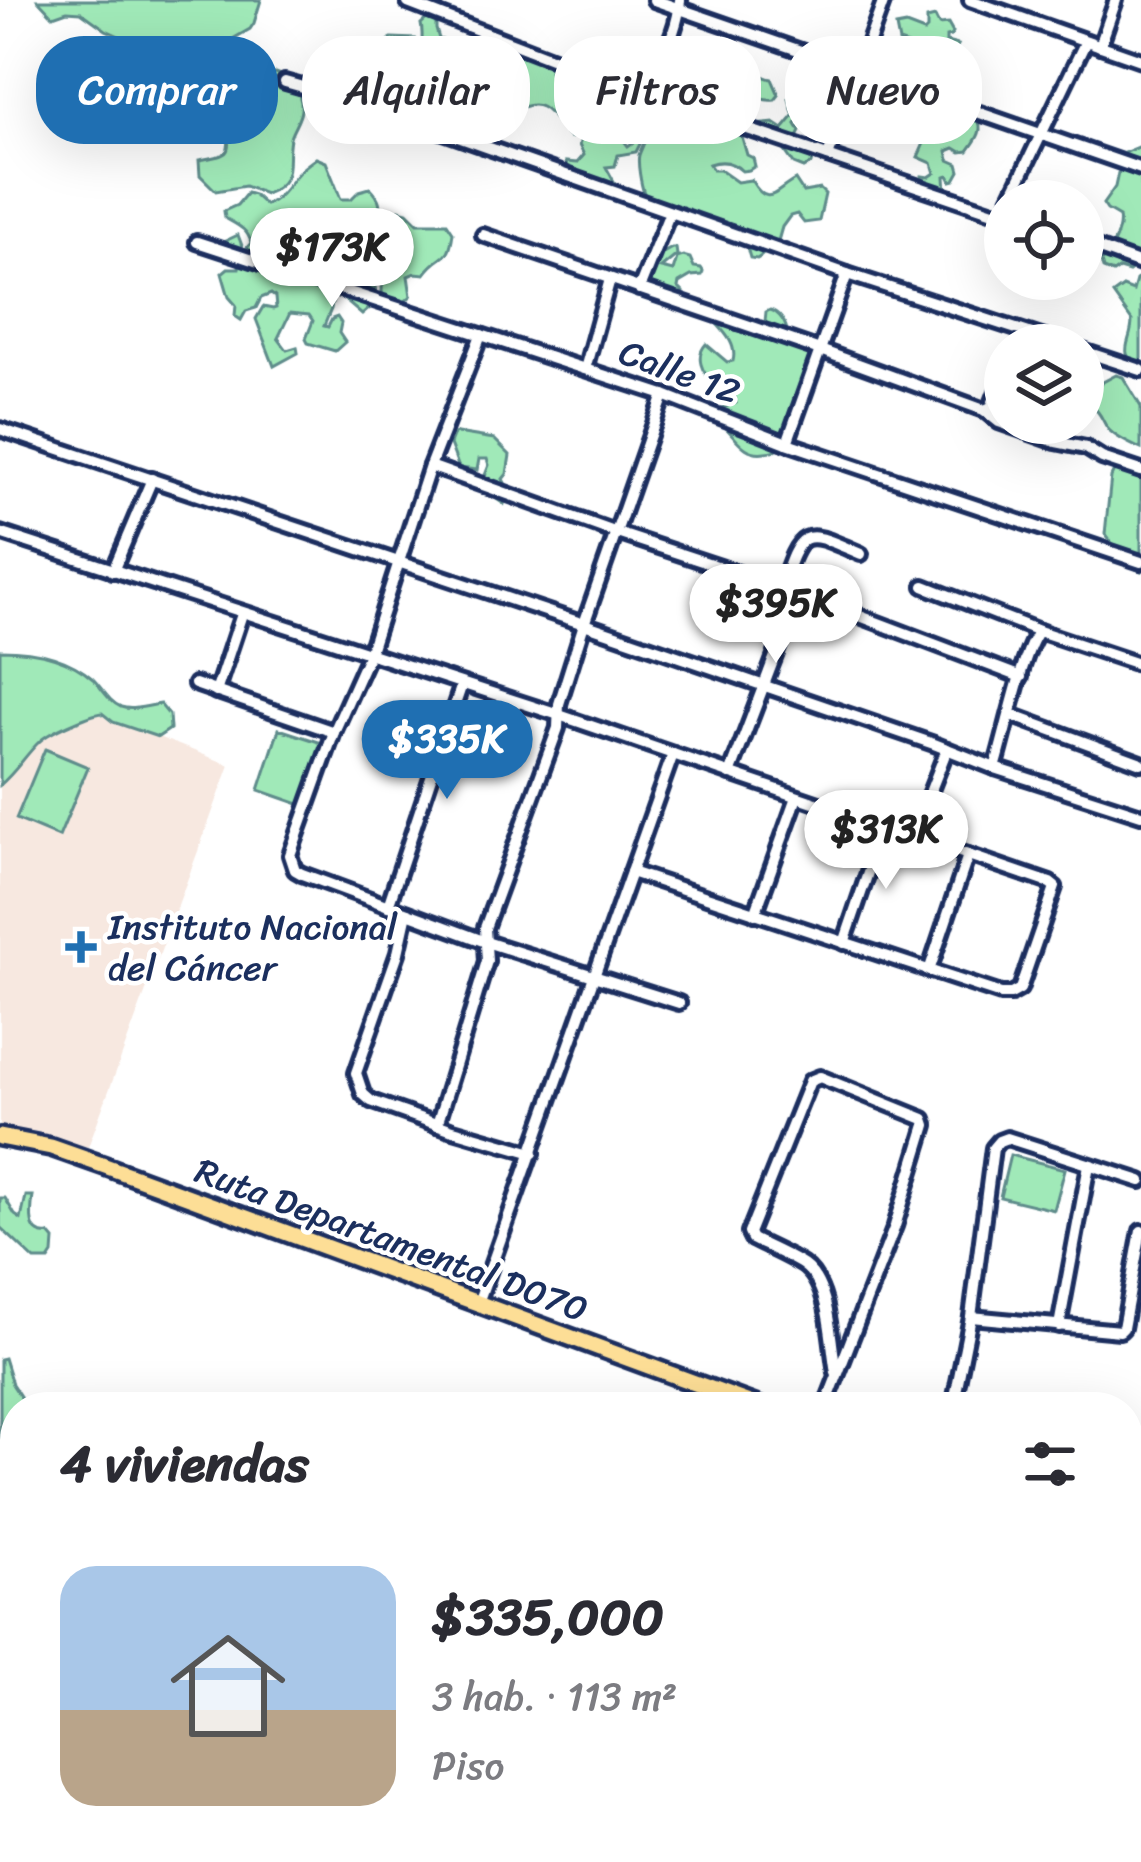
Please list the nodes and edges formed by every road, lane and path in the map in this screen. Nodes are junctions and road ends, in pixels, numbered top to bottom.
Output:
1 (654, 0) edge
2 (884, 0) edge
3 (970, 0) edge
4 (1015, 0) edge
5 (1116, 0) edge
6 (408, 3) edge
7 (680, 5) edge
8 (1009, 14) junction
9 (673, 36) edge
10 (872, 36) edge
11 (1085, 41) junction
12 (785, 44) edge
13 (1100, 46) junction
14 (554, 59) edge
15 (1141, 61) edge
16 (285, 82) dead end
17 (982, 115) edge
18 (761, 133) edge
19 (1039, 135) junction
20 (832, 144) edge
21 (828, 156) junction
22 (1141, 169) edge
23 (1019, 180) edge
24 (984, 204) edge
25 (670, 212) junction
26 (483, 235) dead end
27 (197, 242) dead end
28 (1104, 251) edge
29 (1141, 264) edge
30 (847, 274) junction
31 (610, 279) junction
32 (638, 289) junction
33 (1000, 324) edge
34 (481, 335) junction
35 (820, 350) junction
36 (1104, 358) edge
37 (585, 369) junction
38 (1141, 370) edge
39 (664, 395) junction
40 (984, 410) edge
41 (0, 429) edge
42 (787, 443) junction
43 (1066, 444) edge
44 (430, 466) junction
45 (1141, 471) edge
46 (152, 479) junction
47 (0, 532) edge
48 (617, 533) junction
49 (861, 554) dead end
50 (397, 561) junction
51 (1141, 562) edge
52 (113, 571) junction
53 (924, 586) dead end
54 (781, 588) junction
55 (799, 593) junction
56 (242, 614) junction
57 (584, 624) junction
58 (1039, 631) junction
59 (369, 654) junction
60 (1141, 665) edge
61 (1021, 676) junction
62 (195, 684) dead end
63 (462, 684) junction
64 (762, 686) junction
65 (216, 692) junction
66 (559, 715) junction
67 (1011, 715) junction
68 (334, 732) junction
69 (947, 749) junction
70 (673, 754) junction
71 (1141, 764) edge
72 (995, 768) junction
73 (730, 774) junction
74 (797, 797) junction
75 (1141, 815) edge
76 (884, 826) junction
77 (913, 836) junction
78 (968, 855) junction
79 (631, 872) junction
80 (388, 906) junction
81 (407, 913) junction
82 (755, 914) junction
83 (486, 942) junction
84 (844, 943) junction
85 (929, 971) junction
86 (596, 975) junction
87 (679, 1003) dead end
88 (437, 1125) junction
89 (0, 1137) edge
90 (533, 1153) junction
91 (1089, 1165) junction
92 (1141, 1181) edge
93 (1140, 1237) edge
94 (478, 1303) junction
95 (971, 1317) junction
96 (1059, 1326) junction
97 (836, 1372) junction
98 (719, 1392) edge
99 (830, 1392) edge
100 (956, 1392) edge

1 - 7 street
2 - 10 street
3 - 8 street
4 - 8 street
5 - 13 street
6 - 14 street
7 - 9 street
7 - 12 street
8 - 11 street
11 - 13 street
11 - 19 street
13 - 15 street
16 - 25 street
17 - 19 street
18 - 21 street
19 - 22 street
19 - 23 street
20 - 21 street
21 - 24 street
25 - 30 street
25 - 32 street
26 - 31 street
27 - 34 street, Calle 12
28 - 29 street
30 - 33 street
30 - 35 street
31 - 32 street
31 - 37 street
32 - 35 street
34 - 37 street, Calle 12
34 - 44 street
35 - 40 street
35 - 42 street
36 - 38 street
37 - 39 street, Calle 12
39 - 42 street, Calle 12
39 - 48 street
41 - 46 street
42 - 51 street, Calle 12
43 - 45 street
44 - 48 street
44 - 50 street
46 - 50 street
46 - 52 street
47 - 52 street
48 - 54 street
48 - 57 street
49 - 54 street
50 - 57 street
50 - 59 street
52 - 56 street
53 - 58 street
54 - 55 street
55 - 61 street
55 - 64 street
56 - 59 street
56 - 65 street
57 - 64 street
57 - 66 street
58 - 60 street
58 - 61 street
59 - 63 street
59 - 68 street
61 - 67 street
62 - 65 street
63 - 66 street
63 - 80 street
64 - 69 street
64 - 73 street
65 - 68 street
66 - 70 street
66 - 83 street
67 - 71 street
67 - 72 street
68 - 80 street
69 - 72 street
69 - 77 street
70 - 73 street
70 - 79 street
72 - 75 street
73 - 74 street
74 - 76 street
74 - 82 street
76 - 77 street
76 - 84 street
77 - 78 street
78 - 85 street
78 - 85 street
79 - 82 street
79 - 86 street
80 - 81 street
81 - 83 street
81 - 88 street
82 - 84 street
83 - 86 street
83 - 88 street
84 - 85 street
86 - 87 street
86 - 90 street
88 - 90 street
89 - 94 main road, Ruta Departamental D070
90 - 94 street
91 - 92 street
91 - 95 street
91 - 96 street
93 - 96 street
94 - 98 main road, Ruta Departamental D070
95 - 96 street
95 - 100 street
97 - 97 street
97 - 99 street

